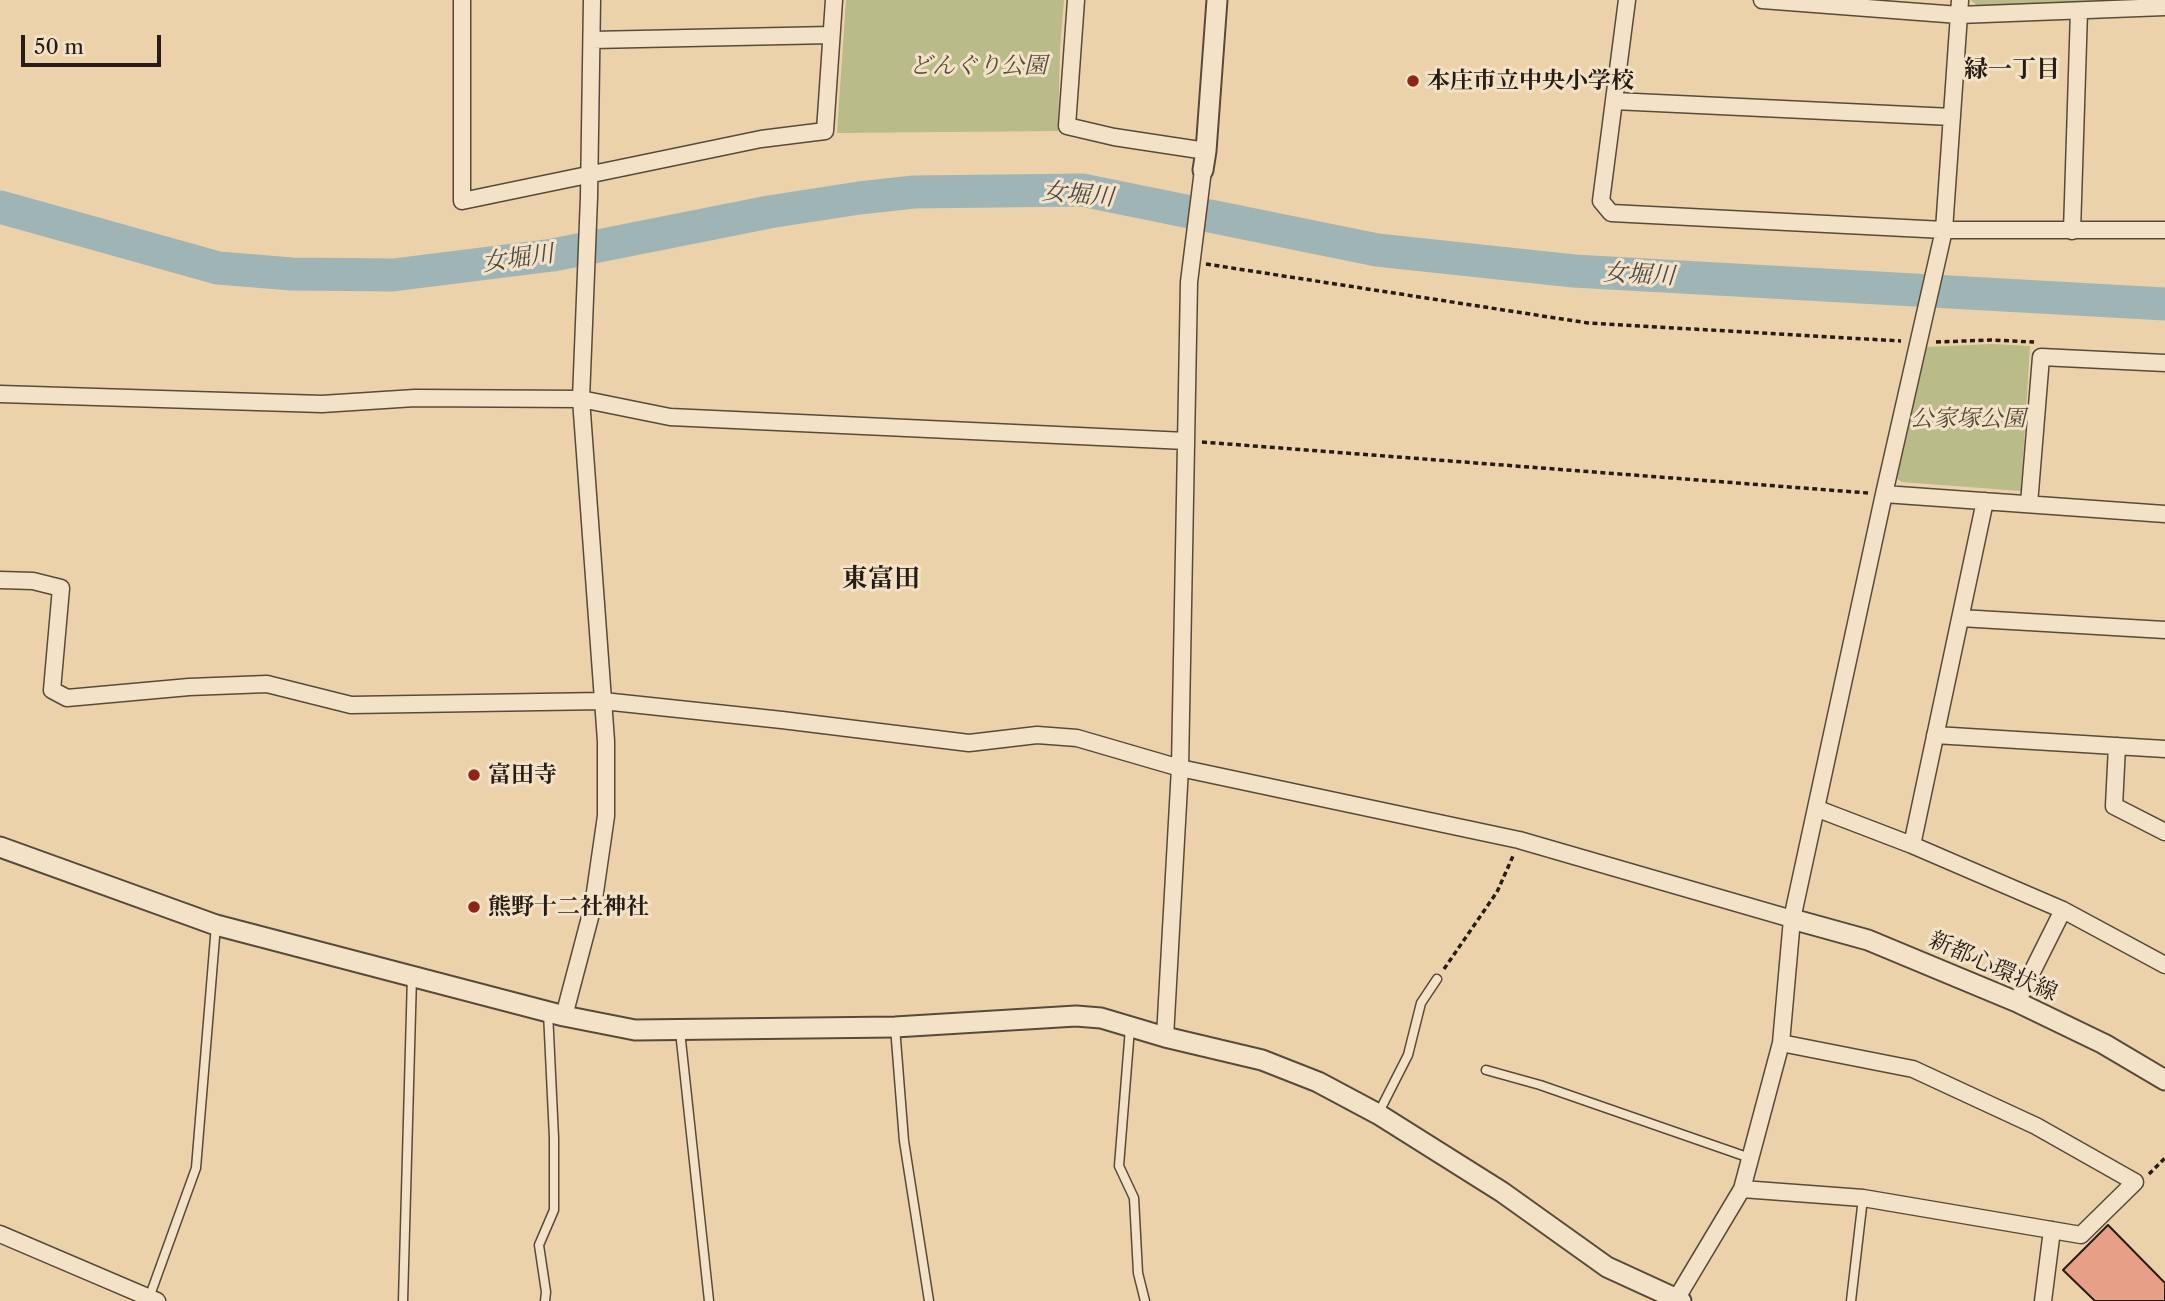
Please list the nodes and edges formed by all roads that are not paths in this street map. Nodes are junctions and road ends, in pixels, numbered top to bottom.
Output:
1 (462, 0) edge
2 (593, 0) edge
3 (834, 0) edge
4 (1076, 0) edge
5 (1217, 0) edge
6 (1627, 0) edge
7 (1762, 0) edge
8 (2163, 5) edge
9 (1960, 8) edge
10 (2079, 10) junction
11 (831, 35) junction
12 (592, 40) junction
13 (1614, 101) junction
14 (1952, 117) junction
15 (1205, 161) junction
16 (589, 175) junction
17 (1944, 230) junction
18 (2165, 230) edge
19 (2072, 231) junction
20 (2165, 363) edge
21 (0, 394) edge
22 (581, 399) junction
23 (1186, 441) junction
24 (1884, 494) junction
25 (1985, 501) junction
26 (2029, 505) junction
27 (2165, 514) edge
28 (0, 580) edge
29 (1960, 618) junction
30 (2165, 630) edge
31 (603, 701) junction
32 (1935, 735) junction
33 (2118, 746) junction
34 (2165, 749) edge
35 (1180, 768) junction
36 (1818, 809) junction
37 (2165, 832) edge
38 (1912, 845) junction
39 (0, 847) edge
40 (2063, 911) junction
41 (1792, 919) junction
42 (216, 925) junction
43 (2165, 965) edge
44 (412, 976) junction
45 (1437, 979) road end
46 (2017, 1002) junction
47 (556, 1014) junction
48 (1130, 1025) junction
49 (895, 1027) junction
50 (680, 1031) junction
51 (1165, 1037) junction
52 (1781, 1043) junction
53 (1486, 1070) dead end
54 (2165, 1080) edge
55 (1378, 1114) junction
56 (1750, 1158) junction
57 (1742, 1189) junction
58 (1863, 1198) junction
59 (2052, 1230) junction
60 (0, 1234) edge
61 (153, 1299) edge
62 (1677, 1300) edge
63 (403, 1301) edge
64 (545, 1301) edge
65 (709, 1301) edge
66 (929, 1301) edge
67 (1146, 1301) edge
68 (1852, 1301) edge
69 (2043, 1301) edge

1 - 16 street
2 - 12 street
3 - 11 street
4 - 15 street
5 - 15 street
6 - 13 street
7 - 9 street
8 - 10 street
9 - 10 street
9 - 14 street
10 - 19 street
11 - 12 street
11 - 16 street
12 - 16 street
13 - 14 street
13 - 17 street
14 - 17 street
15 - 23 street
16 - 22 street
17 - 19 street
17 - 24 street
18 - 19 street
20 - 26 street
21 - 22 street
22 - 23 street
22 - 31 street
23 - 35 street
24 - 25 street
24 - 36 street
25 - 26 street
25 - 29 street
26 - 27 street
28 - 31 street
29 - 30 street
29 - 32 street
31 - 35 street
31 - 47 street
32 - 33 street
32 - 38 street
33 - 34 street
33 - 37 street
35 - 41 street
35 - 51 street
36 - 38 street
36 - 41 street
38 - 40 street
39 - 42 street
40 - 43 street
40 - 46 street
41 - 46 street, 新都心環状線
41 - 52 street
42 - 44 street
42 - 61 lane
44 - 47 street
44 - 63 lane
45 - 55 lane
46 - 54 street, 新都心環状線
47 - 50 street
47 - 64 lane
48 - 49 street
48 - 51 street
48 - 67 lane
49 - 50 street
49 - 66 lane
50 - 65 lane
51 - 55 street
52 - 56 street
52 - 59 street
53 - 56 lane
55 - 62 street
56 - 57 street
57 - 58 street
57 - 62 street
58 - 59 street
58 - 68 lane
59 - 69 street
60 - 61 street

